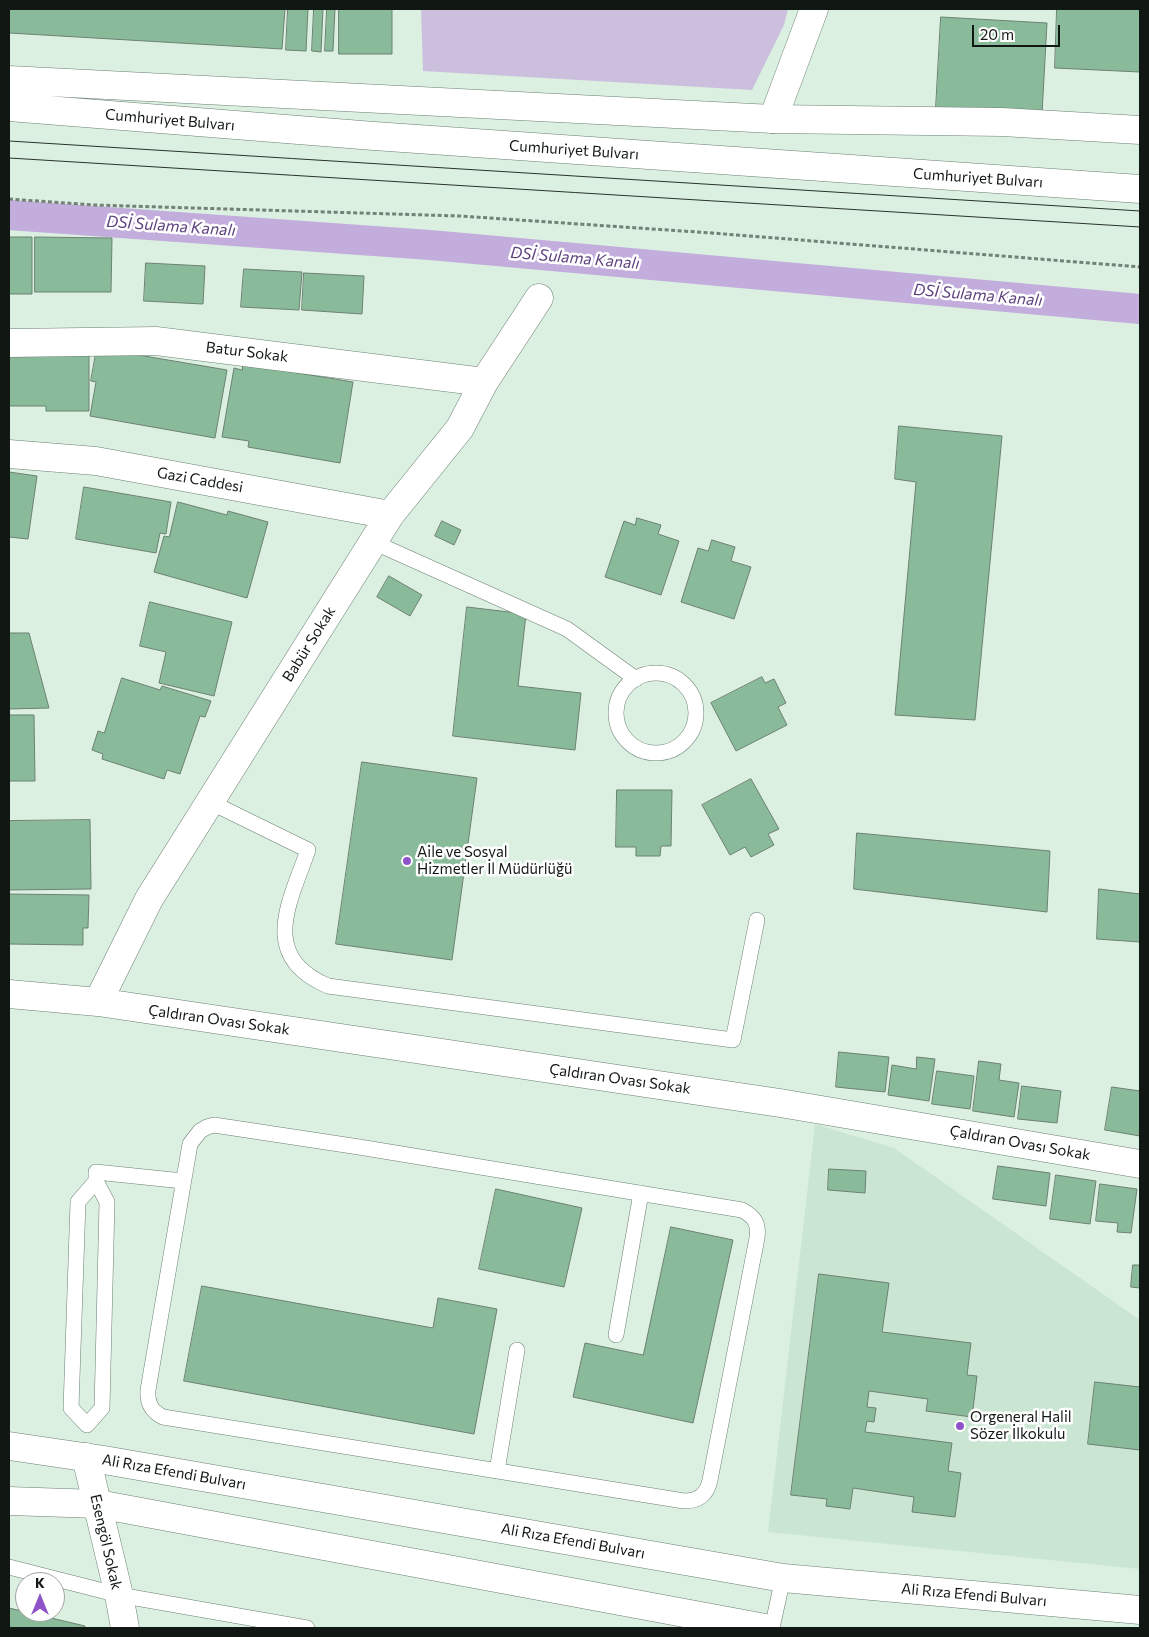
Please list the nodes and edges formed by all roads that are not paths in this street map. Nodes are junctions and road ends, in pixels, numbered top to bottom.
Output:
1 (814, 9) edge
2 (9, 80) edge
3 (9, 107) edge
4 (773, 119) junction
5 (1140, 130) edge
6 (1140, 189) edge
7 (539, 298) dead end
8 (9, 344) edge
9 (484, 382) junction
10 (9, 454) edge
11 (390, 515) junction
12 (373, 542) junction
13 (636, 679) junction
14 (210, 802) junction
15 (756, 920) dead end
16 (9, 994) edge
17 (98, 1002) junction
18 (1140, 1164) edge
19 (96, 1177) junction
20 (183, 1181) junction
21 (641, 1193) junction
22 (616, 1334) dead end
23 (516, 1350) dead end
24 (9, 1446) edge
25 (86, 1457) junction
26 (497, 1471) junction
27 (9, 1501) edge
28 (98, 1504) junction
29 (9, 1567) edge
30 (783, 1578) junction
31 (119, 1595) junction
32 (1140, 1610) edge
33 (125, 1628) edge
34 (307, 1628) edge
35 (765, 1628) edge
36 (772, 1628) edge

1 - 4 main road
2 - 4 main road, Cumhuriyet Bulvarı
3 - 6 main road, Cumhuriyet Bulvarı
4 - 5 main road, Cumhuriyet Bulvarı
7 - 9 main road, Babür Sokak
8 - 9 main road, Batur Sokak
9 - 11 main road, Babür Sokak
10 - 11 main road, Gazi Caddesi
11 - 12 main road, Babür Sokak
12 - 13 lane
12 - 14 main road, Babür Sokak
13 - 13 lane
14 - 15 lane
14 - 17 main road, Babür Sokak
16 - 17 main road, Çaldıran Ovası Sokak
17 - 18 main road, Çaldıran Ovası Sokak
19 - 19 lane
19 - 20 lane
20 - 21 lane
20 - 26 lane
21 - 22 lane
21 - 26 lane
23 - 26 lane
24 - 25 main road, Ali Rıza Efendi Bulvarı
25 - 28 main road, Esengöl Sokak
25 - 30 main road, Ali Rıza Efendi Bulvarı
27 - 28 main road
28 - 31 main road, Esengöl Sokak
28 - 35 main road
29 - 31 lane
30 - 32 main road, Ali Rıza Efendi Bulvarı
30 - 36 lane
31 - 33 main road, Esengöl Sokak
31 - 34 lane

